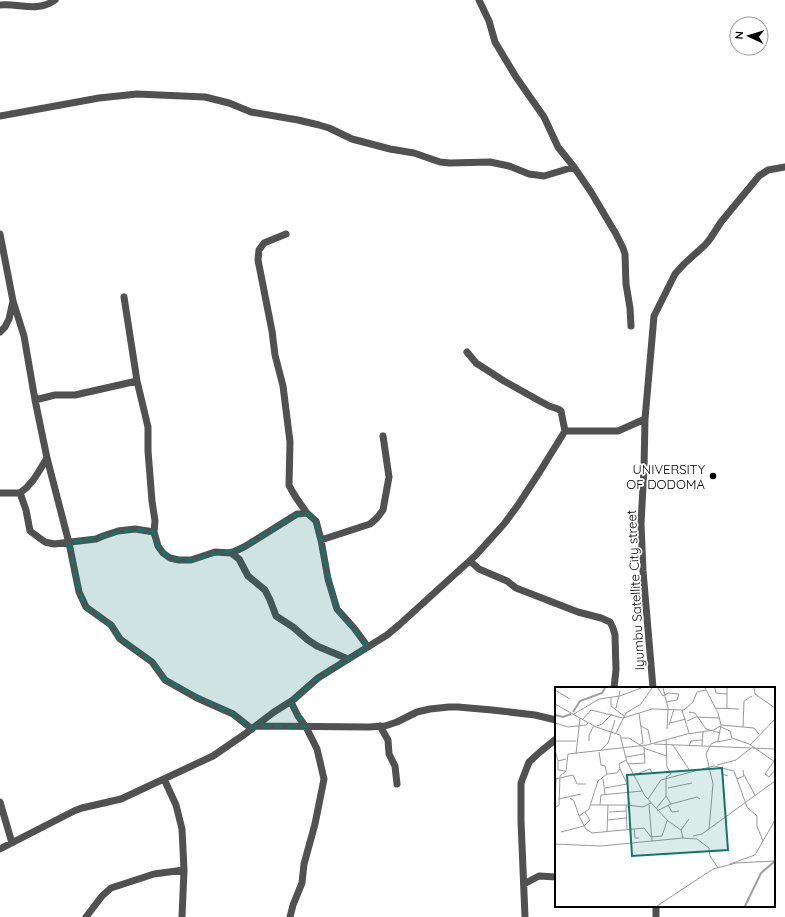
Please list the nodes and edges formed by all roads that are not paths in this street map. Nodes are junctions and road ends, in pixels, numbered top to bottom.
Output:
1 (55, 0) edge
2 (479, 0) edge
3 (0, 5) edge
4 (0, 116) edge
5 (574, 167) junction
6 (785, 168) edge
7 (0, 234) edge
8 (286, 234) dead end
9 (124, 297) dead end
10 (13, 301) junction
11 (631, 326) dead end
12 (0, 332) edge
13 (467, 352) dead end
14 (137, 381) junction
15 (35, 400) junction
16 (645, 419) junction
17 (565, 431) junction
18 (382, 436) dead end
19 (47, 458) junction
20 (0, 493) edge
21 (20, 493) junction
22 (307, 514) junction
23 (154, 532) junction
24 (321, 540) junction
25 (69, 543) junction
26 (231, 553) junction
27 (470, 561) junction
28 (368, 646) junction
29 (348, 659) junction
30 (614, 687) edge
31 (653, 687) edge
32 (291, 702) junction
33 (555, 720) edge
34 (380, 726) junction
35 (306, 727) junction
36 (254, 728) junction
37 (555, 740) edge
38 (164, 779) junction
39 (397, 784) dead end
40 (0, 802) edge
41 (12, 844) junction
42 (0, 849) edge
43 (184, 870) junction
44 (555, 877) edge
45 (524, 884) junction
46 (86, 917) edge
47 (182, 917) edge
48 (290, 917) edge
49 (525, 917) edge

1 - 3 street
2 - 5 street
4 - 5 street
5 - 11 street
6 - 16 street, Iyumbu Satellite City street
7 - 10 street
8 - 22 street
9 - 14 street
10 - 12 street
10 - 15 street
13 - 17 street
14 - 15 street
14 - 23 street
15 - 19 street
16 - 17 street
16 - 31 street, Iyumbu Satellite City street
17 - 27 street
18 - 24 street
19 - 21 street
19 - 25 street
20 - 21 street
21 - 25 street
22 - 24 street
22 - 26 street
23 - 25 street
23 - 26 street
24 - 28 street
25 - 36 street
26 - 29 street
27 - 28 street
27 - 30 street
28 - 29 street
29 - 32 street
32 - 35 street
32 - 36 street
33 - 34 street
34 - 35 street
34 - 39 street
35 - 36 street
35 - 48 street
36 - 38 street
37 - 45 street
38 - 41 street
38 - 43 street
40 - 41 street
41 - 42 street
43 - 46 street
43 - 47 street
44 - 45 street
45 - 49 street

